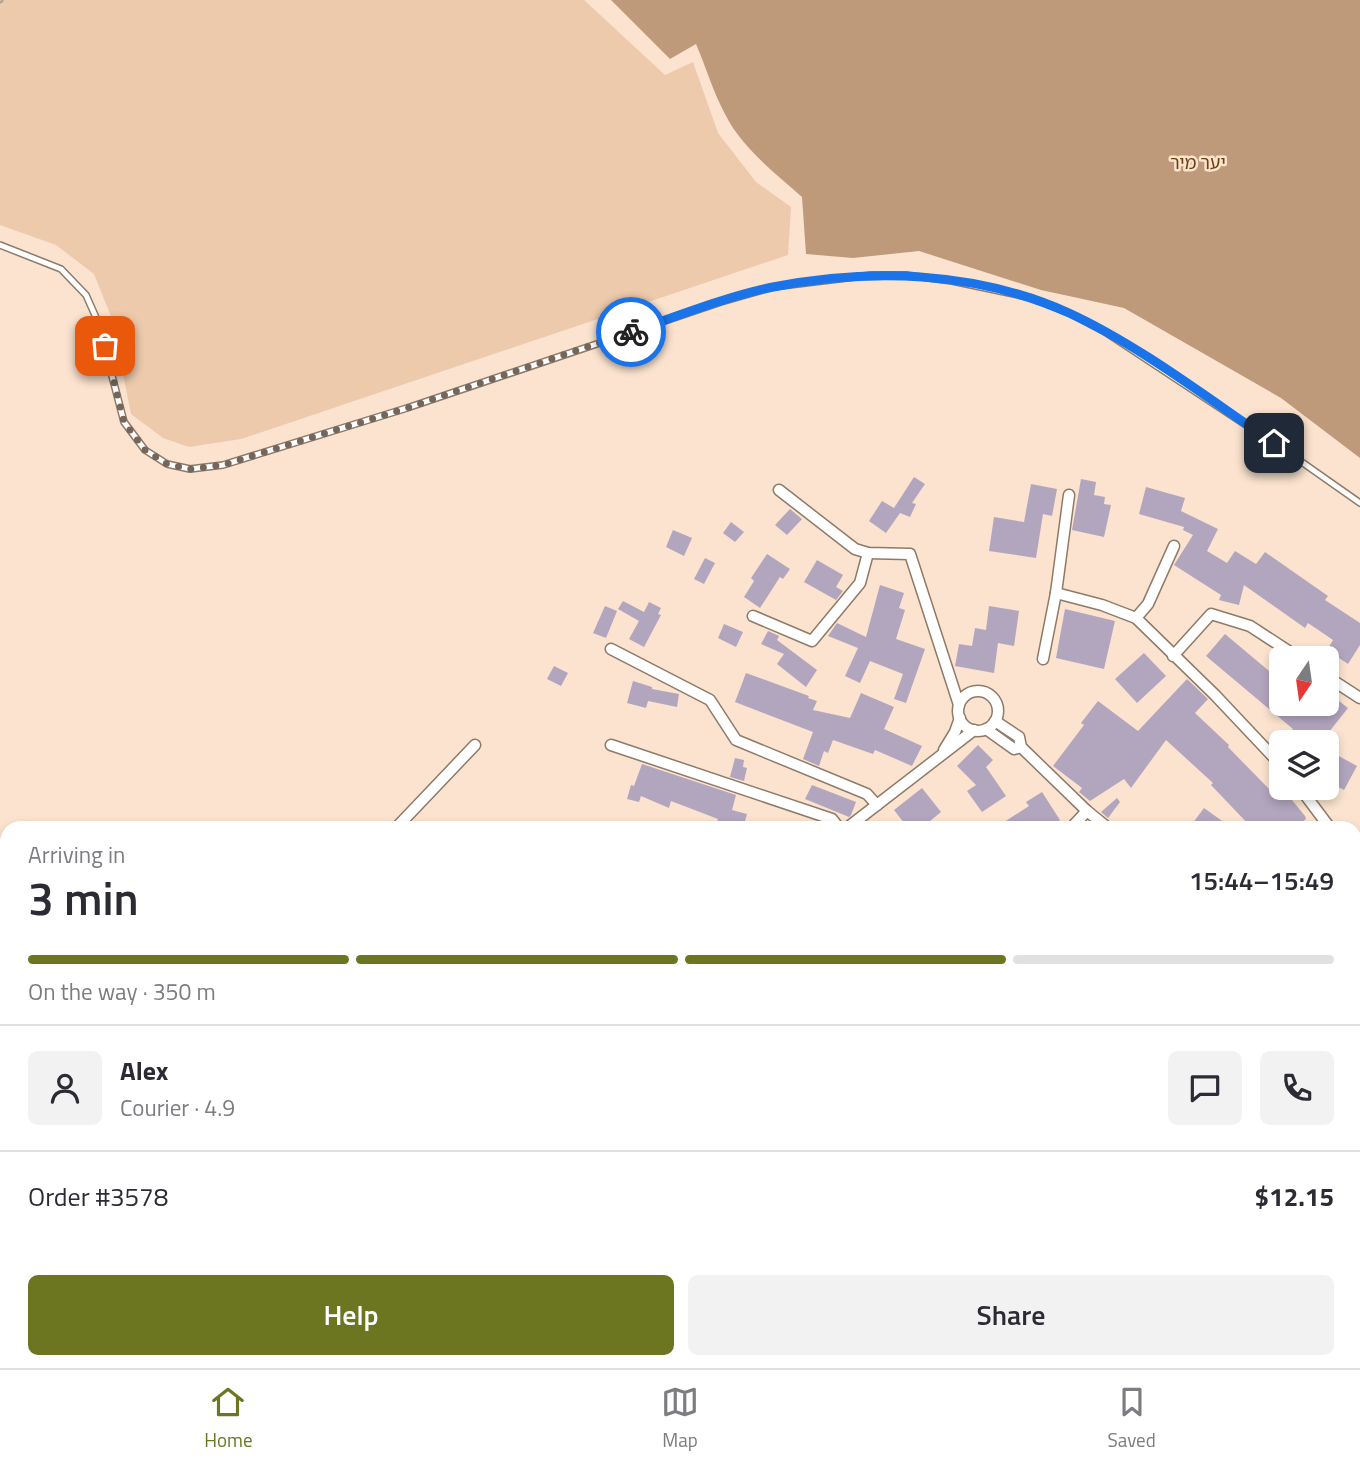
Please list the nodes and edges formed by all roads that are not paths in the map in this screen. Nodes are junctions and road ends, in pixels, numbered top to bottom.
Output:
1 (0, 245) edge
2 (779, 490) dead end
3 (1069, 495) dead end
4 (1360, 503) edge
5 (1174, 546) dead end
6 (868, 553) junction
7 (1056, 593) junction
8 (753, 616) dead end
9 (1136, 618) junction
10 (1281, 646) edge
11 (611, 649) dead end
12 (1173, 656) junction
13 (1043, 659) dead end
14 (1339, 684) edge
15 (1360, 698) edge
16 (959, 705) junction
17 (960, 718) junction
18 (995, 721) junction
19 (986, 729) junction
20 (974, 730) junction
21 (475, 745) dead end
22 (611, 745) dead end
23 (1021, 747) junction
24 (1269, 752) edge
25 (938, 760) junction
26 (1309, 800) edge
27 (877, 805) junction
28 (1087, 811) junction
29 (403, 821) edge
30 (834, 821) edge
31 (856, 821) edge
32 (1078, 821) edge
33 (1099, 821) edge
34 (1325, 821) edge

1 - 4 lane
2 - 6 street
3 - 7 street
5 - 9 street
6 - 8 street
6 - 16 street
7 - 9 street
7 - 13 street
9 - 12 street
10 - 12 street
11 - 27 street
12 - 24 street
14 - 15 street
16 - 17 street
16 - 18 street
17 - 20 street
17 - 25 street
18 - 19 street
18 - 23 street
19 - 20 street
19 - 23 street
20 - 25 street
21 - 29 street
22 - 30 street
23 - 28 street
25 - 27 street
26 - 34 street
27 - 31 street
28 - 32 street
28 - 33 street

